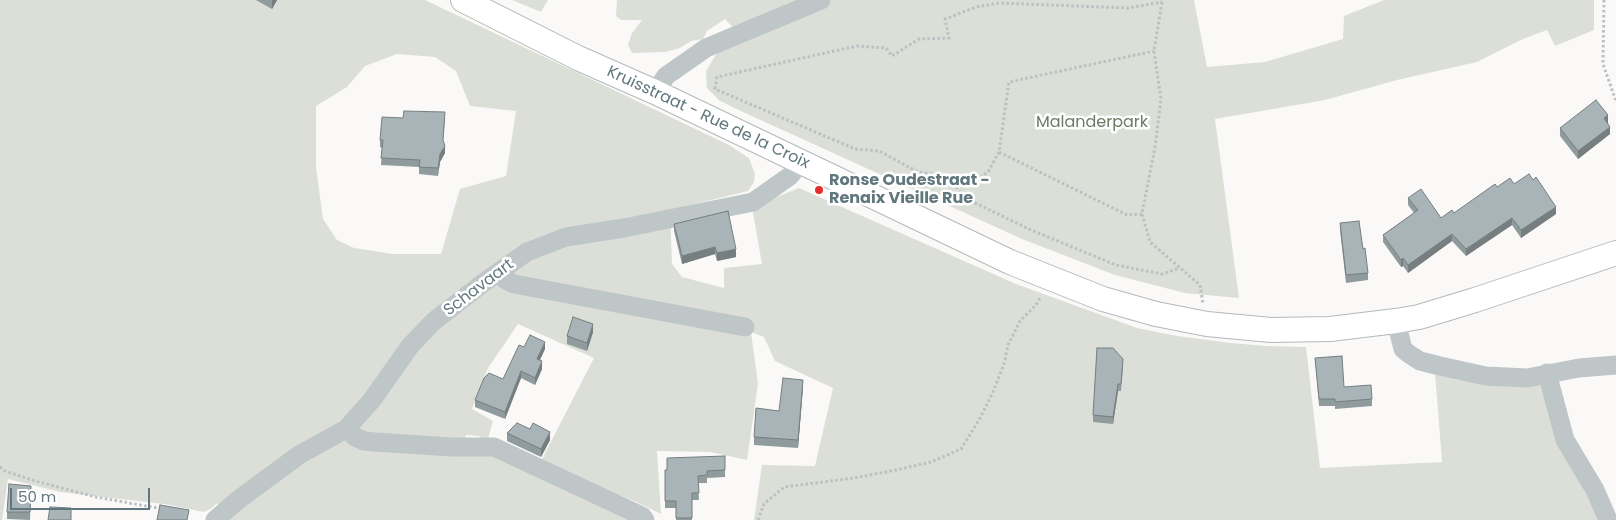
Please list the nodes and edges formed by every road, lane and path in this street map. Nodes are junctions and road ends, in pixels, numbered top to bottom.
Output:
1 (463, 0) edge
2 (821, 0) edge
3 (1604, 0) edge
4 (1162, 1) edge
5 (1154, 51) junction
6 (655, 92) junction
7 (1616, 101) edge
8 (999, 152) junction
9 (801, 162) junction
10 (953, 182) junction
11 (1142, 214) junction
12 (1616, 254) edge
13 (1180, 268) junction
14 (498, 273) junction
15 (1053, 279) junction
16 (1396, 321) junction
17 (1206, 324) junction
18 (745, 327) dead end
19 (1616, 365) edge
20 (1547, 374) junction
21 (346, 429) junction
22 (0, 467) edge
23 (164, 509) edge
24 (215, 520) edge
25 (645, 520) edge
26 (758, 520) edge
27 (1608, 520) edge

1 - 6 main road, Kruisstraat - Rue de la Croix
2 - 6 street
3 - 7 path
4 - 5 path
4 - 10 path
5 - 8 path
5 - 11 path
6 - 9 main road, Kruisstraat - Rue de la Croix
8 - 10 path
8 - 11 path
9 - 14 street, Schavaart
9 - 15 main road, Kruisstraat - Rue de la Croix
10 - 13 path
11 - 13 path
12 - 16 main road, Kruisstraat - Rue de la Croix
13 - 17 path
14 - 18 street
14 - 21 street, Schavaart
15 - 17 main road, Kruisstraat - Rue de la Croix
15 - 26 path
16 - 17 main road, Kruisstraat - Rue de la Croix
16 - 20 street
19 - 20 street
20 - 27 street
21 - 24 street, Schavaart
21 - 25 street
22 - 23 path

